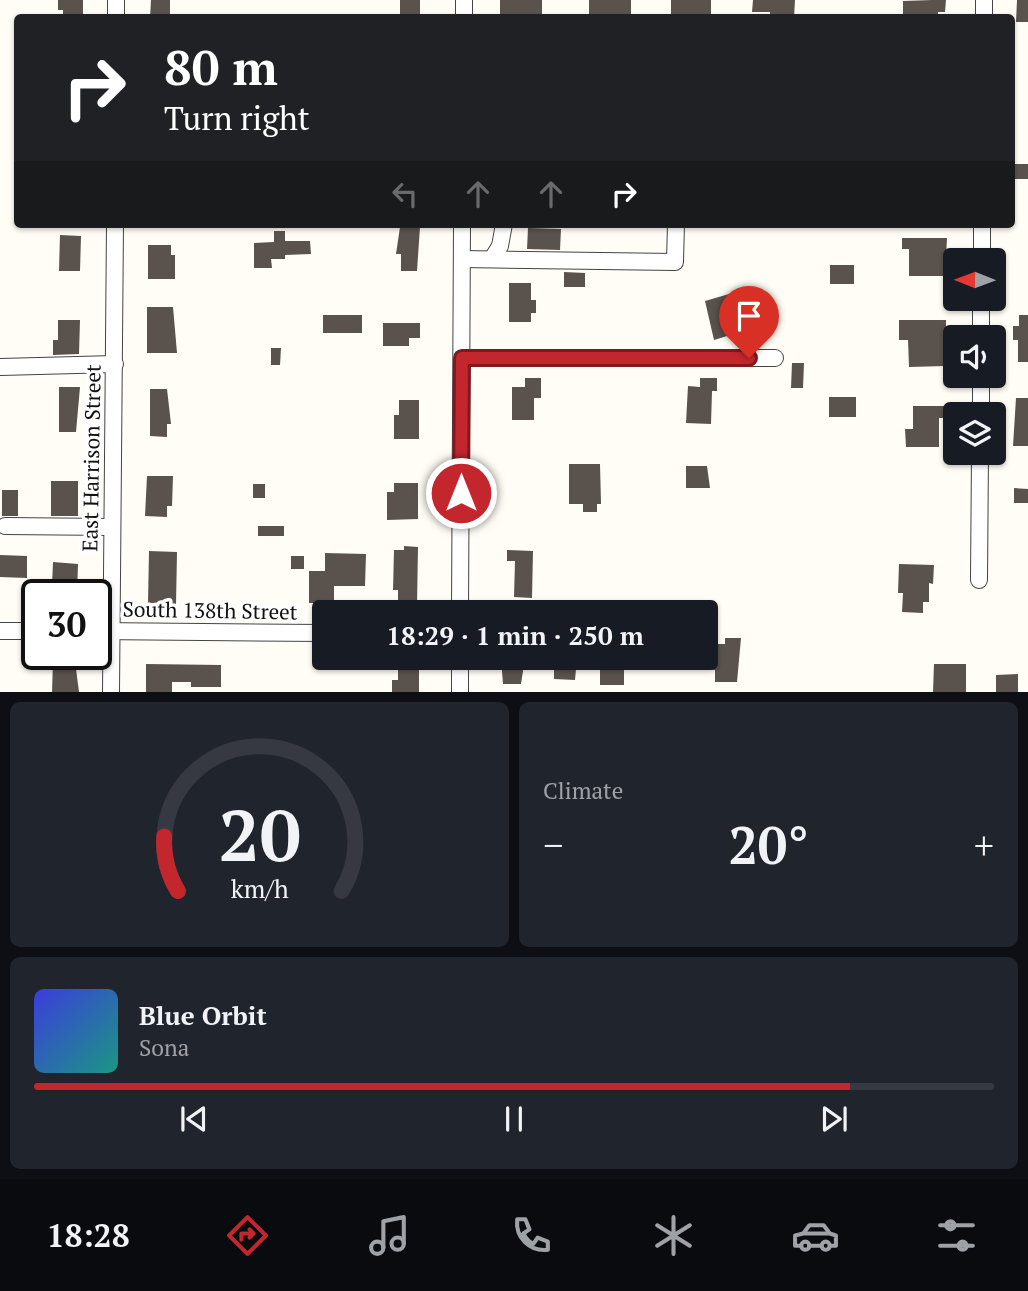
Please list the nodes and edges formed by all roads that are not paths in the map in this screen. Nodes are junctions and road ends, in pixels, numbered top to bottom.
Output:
1 (115, 228) edge
2 (462, 228) edge
3 (503, 228) edge
4 (676, 228) edge
5 (982, 228) edge
6 (982, 248) edge
7 (462, 259) junction
8 (492, 259) junction
9 (462, 358) junction
10 (775, 358) dead end
11 (115, 364) junction
12 (0, 367) edge
13 (980, 465) edge
14 (5, 526) dead end
15 (112, 527) junction
16 (108, 579) edge
17 (979, 580) dead end
18 (460, 600) edge
19 (0, 631) edge
20 (21, 631) edge
21 (112, 631) edge
22 (312, 633) edge
23 (108, 670) edge
24 (460, 670) edge
25 (111, 692) edge
26 (460, 692) edge

1 - 11 street, East Harrison Street
2 - 7 street
3 - 8 street
4 - 8 street
5 - 6 street
7 - 8 street
7 - 9 street
9 - 10 street
9 - 18 street
11 - 12 street
11 - 15 street, East Harrison Street
13 - 17 street
14 - 15 street
15 - 16 street, East Harrison Street
19 - 20 street
21 - 22 street, South 138th Street
23 - 25 street, East Harrison Street
24 - 26 street

